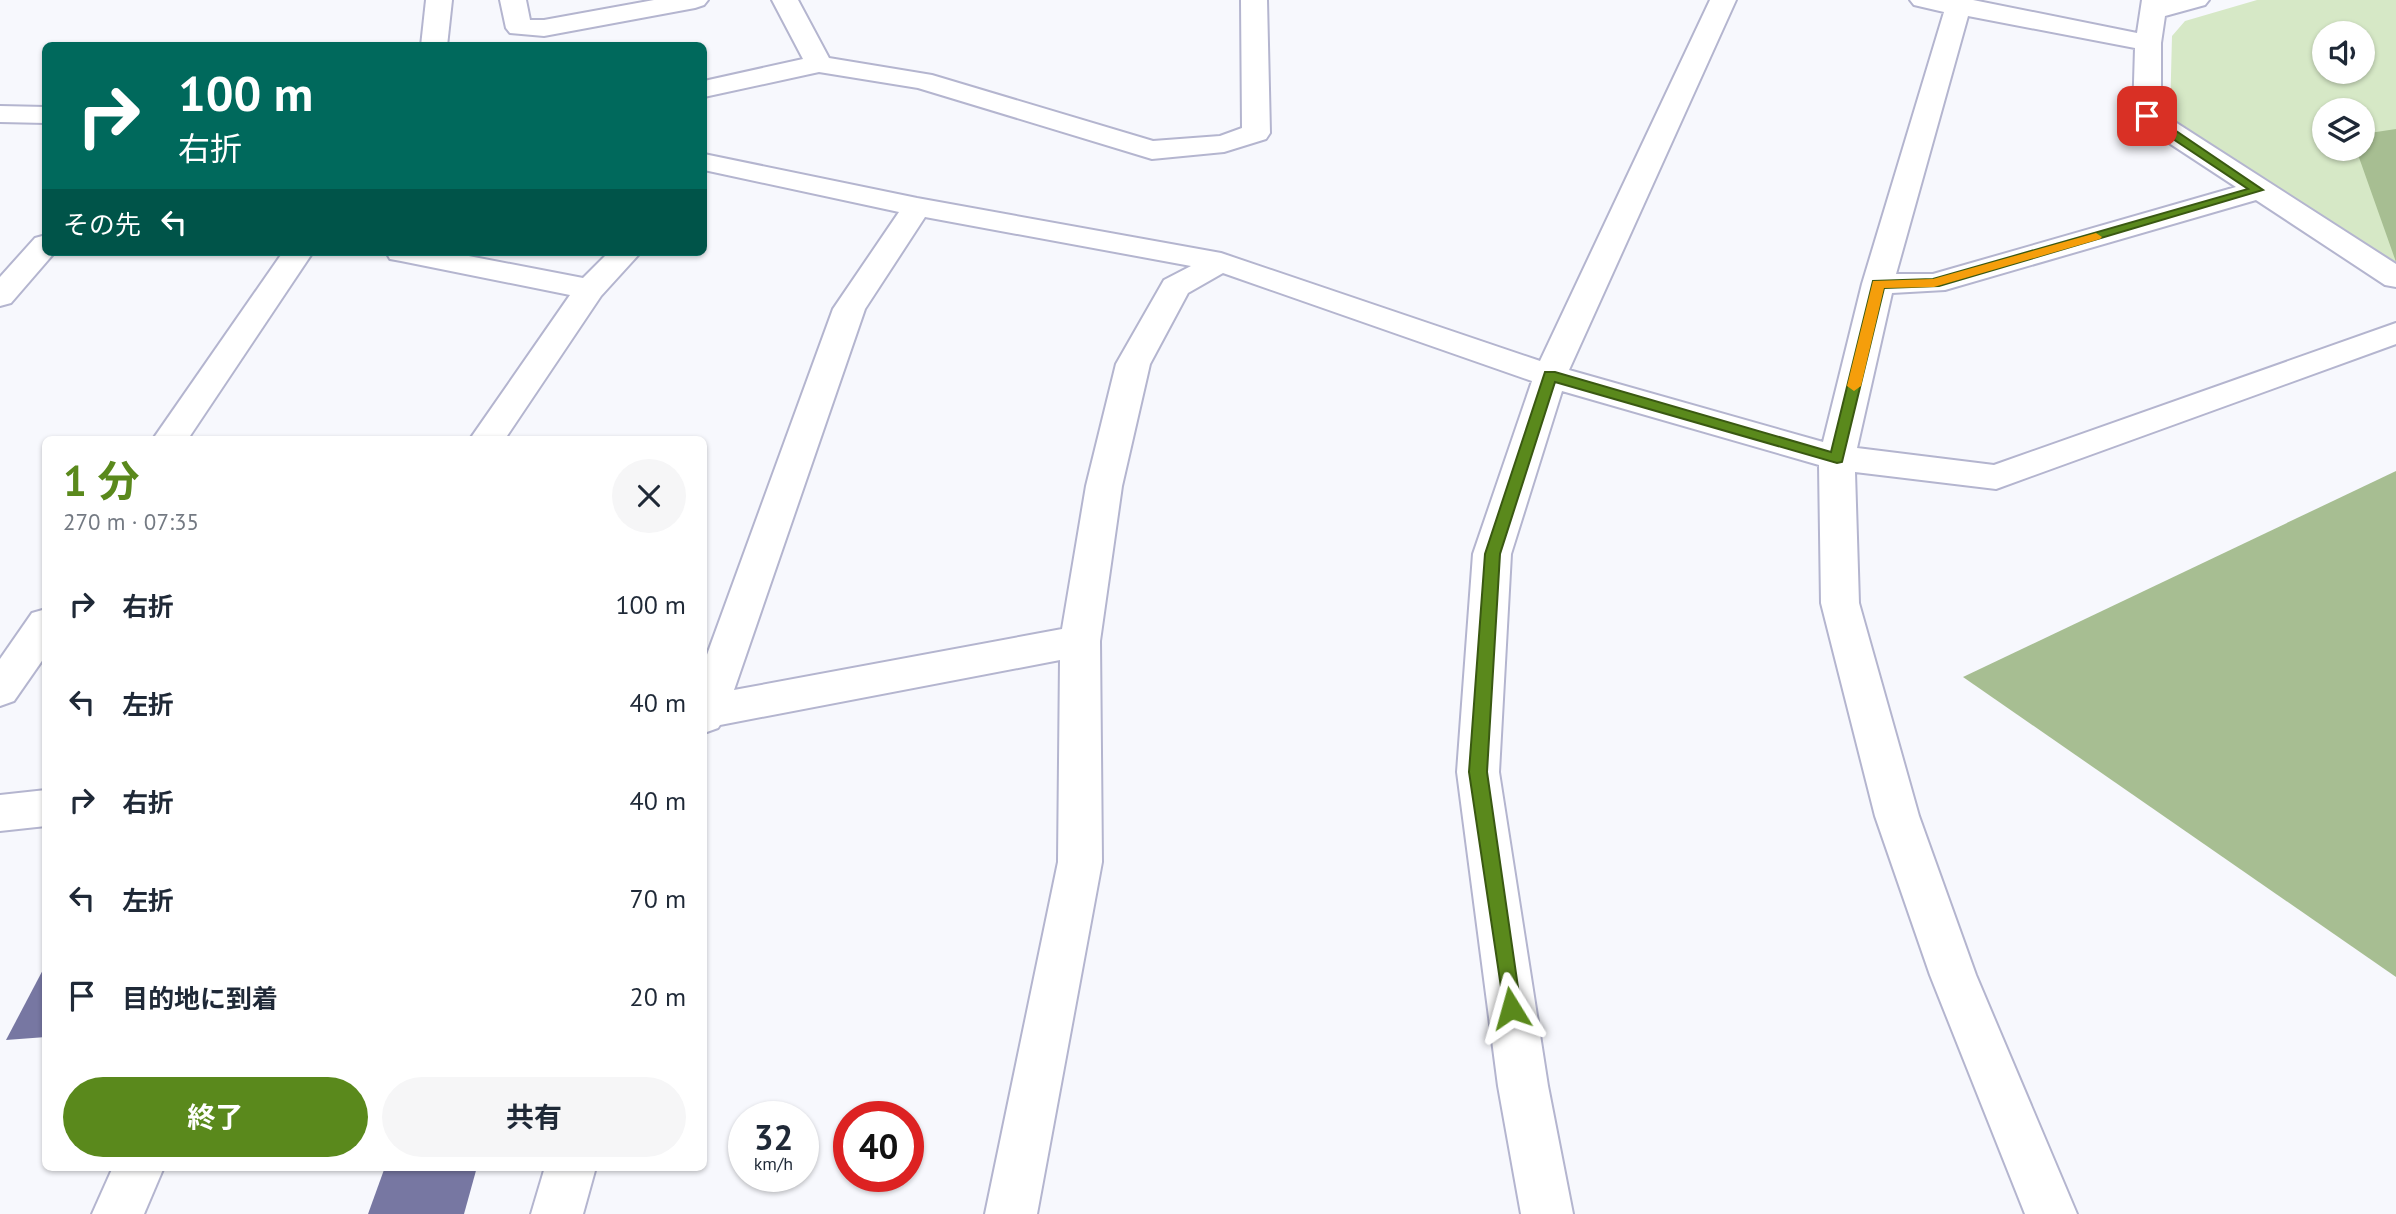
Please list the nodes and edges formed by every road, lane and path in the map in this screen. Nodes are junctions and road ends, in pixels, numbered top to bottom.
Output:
1 (439, 0) edge
2 (513, 0) edge
3 (695, 0) edge
4 (785, 0) edge
5 (1254, 0) edge
6 (1723, 0) edge
7 (1923, 0) edge
8 (2196, 0) edge
9 (1959, 3) edge
10 (2154, 6) edge
11 (434, 42) edge
12 (2148, 43) junction
13 (819, 64) junction
14 (707, 88) edge
15 (0, 114) edge
16 (42, 115) edge
17 (707, 165) edge
18 (2257, 190) junction
19 (917, 207) junction
20 (40, 250) edge
21 (0, 256) edge
22 (295, 256) edge
23 (421, 256) edge
24 (622, 256) edge
25 (1221, 262) junction
26 (2396, 278) edge
27 (1878, 284) junction
28 (590, 289) junction
29 (0, 296) edge
30 (2396, 333) edge
31 (1550, 376) junction
32 (172, 436) edge
33 (489, 436) edge
34 (1837, 458) junction
35 (42, 629) edge
36 (1080, 642) junction
37 (0, 690) edge
38 (707, 706) edge
39 (707, 713) edge
40 (42, 808) edge
41 (0, 813) edge
42 (137, 1171) edge
43 (570, 1171) edge
44 (118, 1214) edge
45 (557, 1214) edge
46 (1011, 1214) edge
47 (1547, 1214) edge
48 (2051, 1214) edge

1 - 11 street
2 - 3 street
4 - 13 street
5 - 13 street
6 - 31 street
7 - 9 street
8 - 10 street
9 - 12 street
9 - 27 street
10 - 12 street
12 - 18 street
13 - 14 street
15 - 16 street
17 - 19 street
18 - 26 street
18 - 27 street
19 - 25 street
19 - 38 street
20 - 21 street
20 - 29 street
22 - 32 street
23 - 28 street
24 - 28 street
25 - 31 street
25 - 36 street
27 - 34 street
28 - 33 street
30 - 34 street
31 - 34 street
31 - 47 street
34 - 48 street
35 - 37 street
36 - 39 street
36 - 46 street
40 - 41 street
42 - 44 street
43 - 45 street

